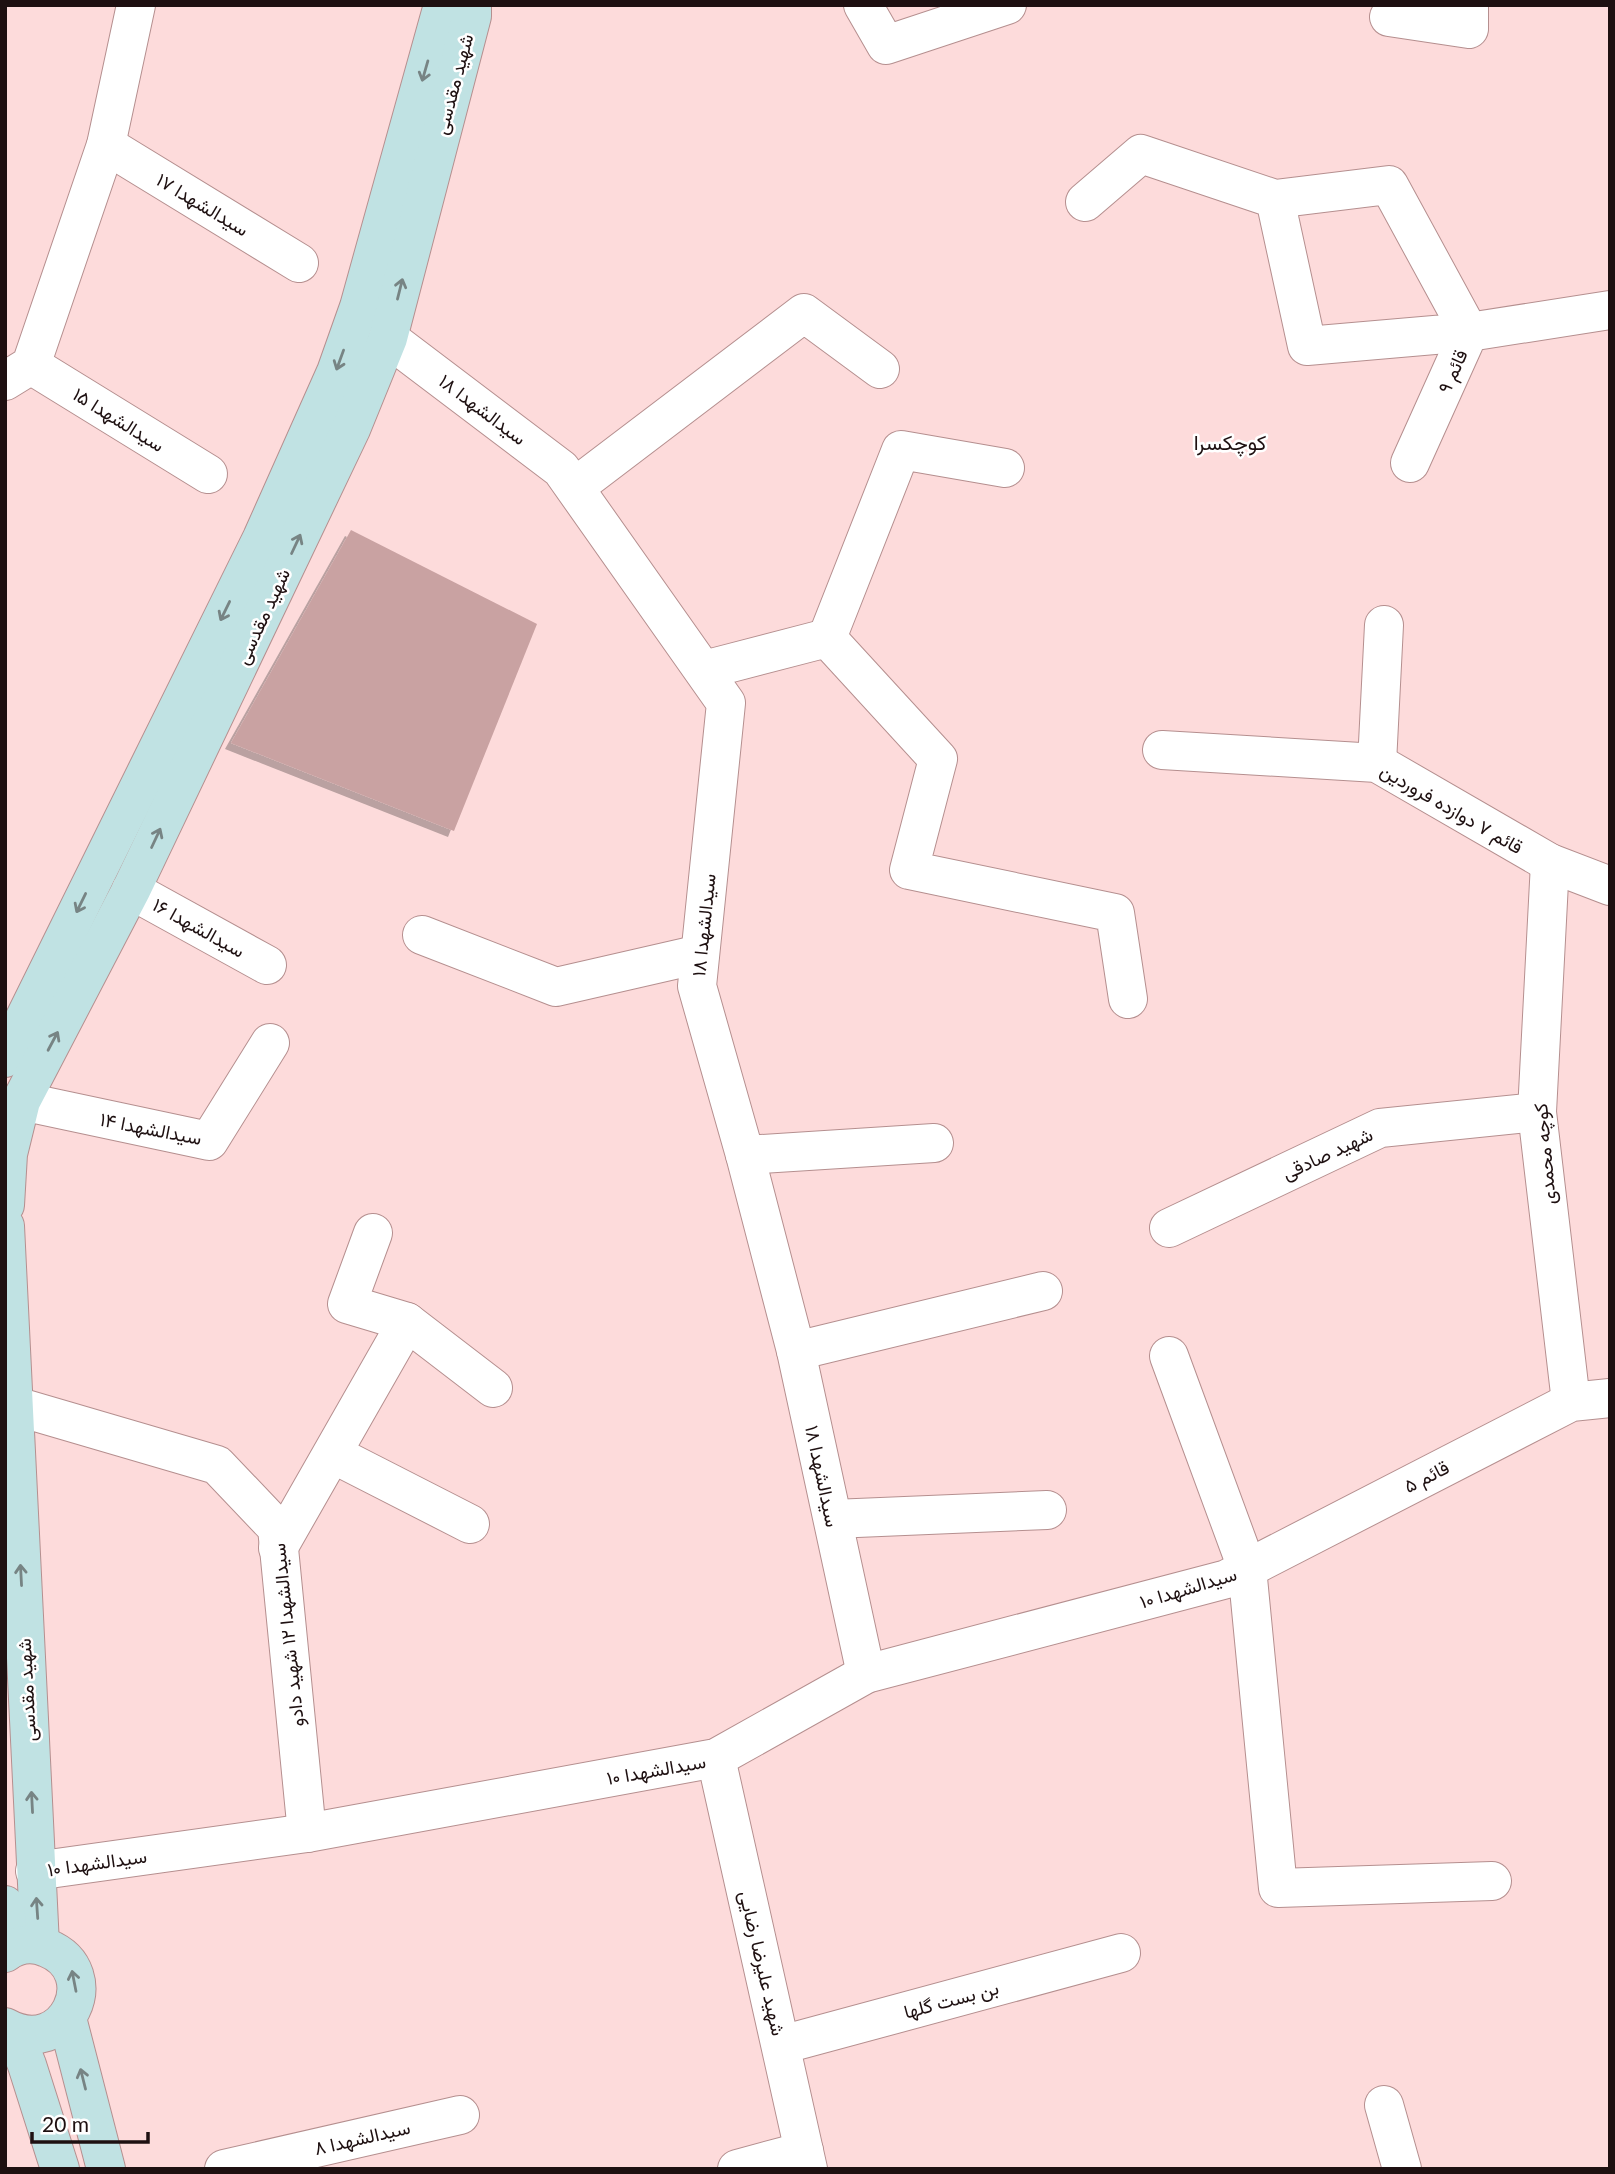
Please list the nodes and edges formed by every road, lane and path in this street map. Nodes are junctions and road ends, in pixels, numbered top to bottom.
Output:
1 (136, 5) edge
2 (443, 5) edge
3 (472, 5) edge
4 (863, 5) edge
5 (1007, 5) edge
6 (1469, 5) edge
7 (1389, 17) dead end
8 (106, 145) junction
9 (1275, 199) junction
10 (1085, 202) dead end
11 (299, 263) dead end
12 (1610, 310) edge
13 (1469, 332) junction
14 (388, 338) junction
15 (880, 369) dead end
16 (18, 373) edge
17 (1410, 463) dead end
18 (1005, 468) dead end
19 (208, 474) dead end
20 (575, 487) junction
21 (1384, 625) dead end
22 (827, 638) junction
23 (704, 670) junction
24 (1162, 750) dead end
25 (1377, 763) junction
26 (1550, 863) junction
27 (1610, 886) edge
28 (131, 890) junction
29 (422, 936) dead end
30 (700, 954) junction
31 (267, 964) dead end
32 (1128, 999) dead end
33 (270, 1042) dead end
34 (5, 1058) edge
35 (13, 1095) edge
36 (1537, 1112) junction
37 (934, 1143) dead end
38 (745, 1155) junction
39 (5, 1206) edge
40 (5, 1226) edge
41 (1169, 1228) dead end
42 (373, 1233) dead end
43 (1044, 1291) dead end
44 (407, 1322) junction
45 (796, 1352) junction
46 (1169, 1356) dead end
47 (494, 1388) dead end
48 (1610, 1398) edge
49 (1570, 1402) junction
50 (12, 1405) junction
51 (332, 1454) junction
52 (1046, 1510) dead end
53 (833, 1519) junction
54 (470, 1524) dead end
55 (278, 1548) junction
56 (1247, 1568) junction
57 (866, 1674) junction
58 (716, 1758) junction
59 (307, 1833) junction
60 (20, 1871) edge
61 (1492, 1881) dead end
62 (5, 1905) edge
63 (18, 1949) edge
64 (1121, 1952) dead end
65 (67, 2018) junction
66 (10, 2029) edge
67 (781, 2045) junction
68 (1384, 2105) dead end
69 (460, 2115) dead end
70 (806, 2160) edge
71 (60, 2169) edge
72 (106, 2169) edge
73 (224, 2169) edge
74 (737, 2169) edge
75 (1402, 2169) edge

1 - 8 street
2 -> 34 main road, شهید مقدسی
14 -> 3 main road, شهید مقدسی
4 - 5 street
6 - 7 street
8 - 11 street, سیدالشهدا ۱۷
8 - 16 street
9 - 10 street
9 - 13 street
9 - 13 street
12 - 13 street, قائم ۹
13 - 17 street, قائم ۹
14 - 20 street, سیدالشهدا ۱۸
28 -> 14 main road, شهید مقدسی
15 - 20 street
16 - 19 street, سیدالشهدا ۱۵
18 - 22 street
20 - 23 street, سیدالشهدا ۱۸
21 - 25 street
22 - 23 street
22 - 32 street
23 - 30 street, سیدالشهدا ۱۸
24 - 25 street, قائم ۷ دوازده فروردین
25 - 26 street, قائم ۷ دوازده فروردین
26 - 27 street, قائم ۷ دوازده فروردین
26 - 36 street, کوچه محمدی
28 - 31 street, سیدالشهدا ۱۶
35 -> 28 main road, شهید مقدسی
29 - 30 street
30 - 38 street, سیدالشهدا ۱۸
33 - 35 street, سیدالشهدا ۱۴
35 - 39 main road, شهید مقدسی
36 - 41 street, شهید صادقی
36 - 49 street, کوچه محمدی
37 - 38 street
38 - 45 street, سیدالشهدا ۱۸
40 - 50 main road, شهید مقدسی
42 - 44 street
43 - 45 street
44 - 47 street
44 - 51 street
45 - 53 street, سیدالشهدا ۱۸
46 - 56 street
48 - 49 street, قائم ۵
49 - 56 street, قائم ۵
50 - 55 street, سیدالشهدا ۱۲ شهید دادو
60 -> 50 main road, شهید مقدسی
51 - 54 street
51 - 55 street
52 - 53 street
53 - 57 street, سیدالشهدا ۱۸
55 - 59 street, سیدالشهدا ۱۲ شهید دادو
56 - 57 street, سیدالشهدا ۱۰
56 - 61 street
57 - 58 street, سیدالشهدا ۱۰
58 - 59 street, سیدالشهدا ۱۰
58 - 67 street, شهید علیرضا رضایی
59 - 60 street, سیدالشهدا ۱۰
63 -> 60 main road, شهید مقدسی
62 - 63 main road
65 -> 63 main road
64 - 67 street, بن بست گلها
65 - 66 main road
72 -> 65 main road
66 - 71 main road
67 - 70 street, شهید علیرضا رضایی
68 - 75 street
69 - 73 street, سیدالشهدا ۸
70 - 74 street

